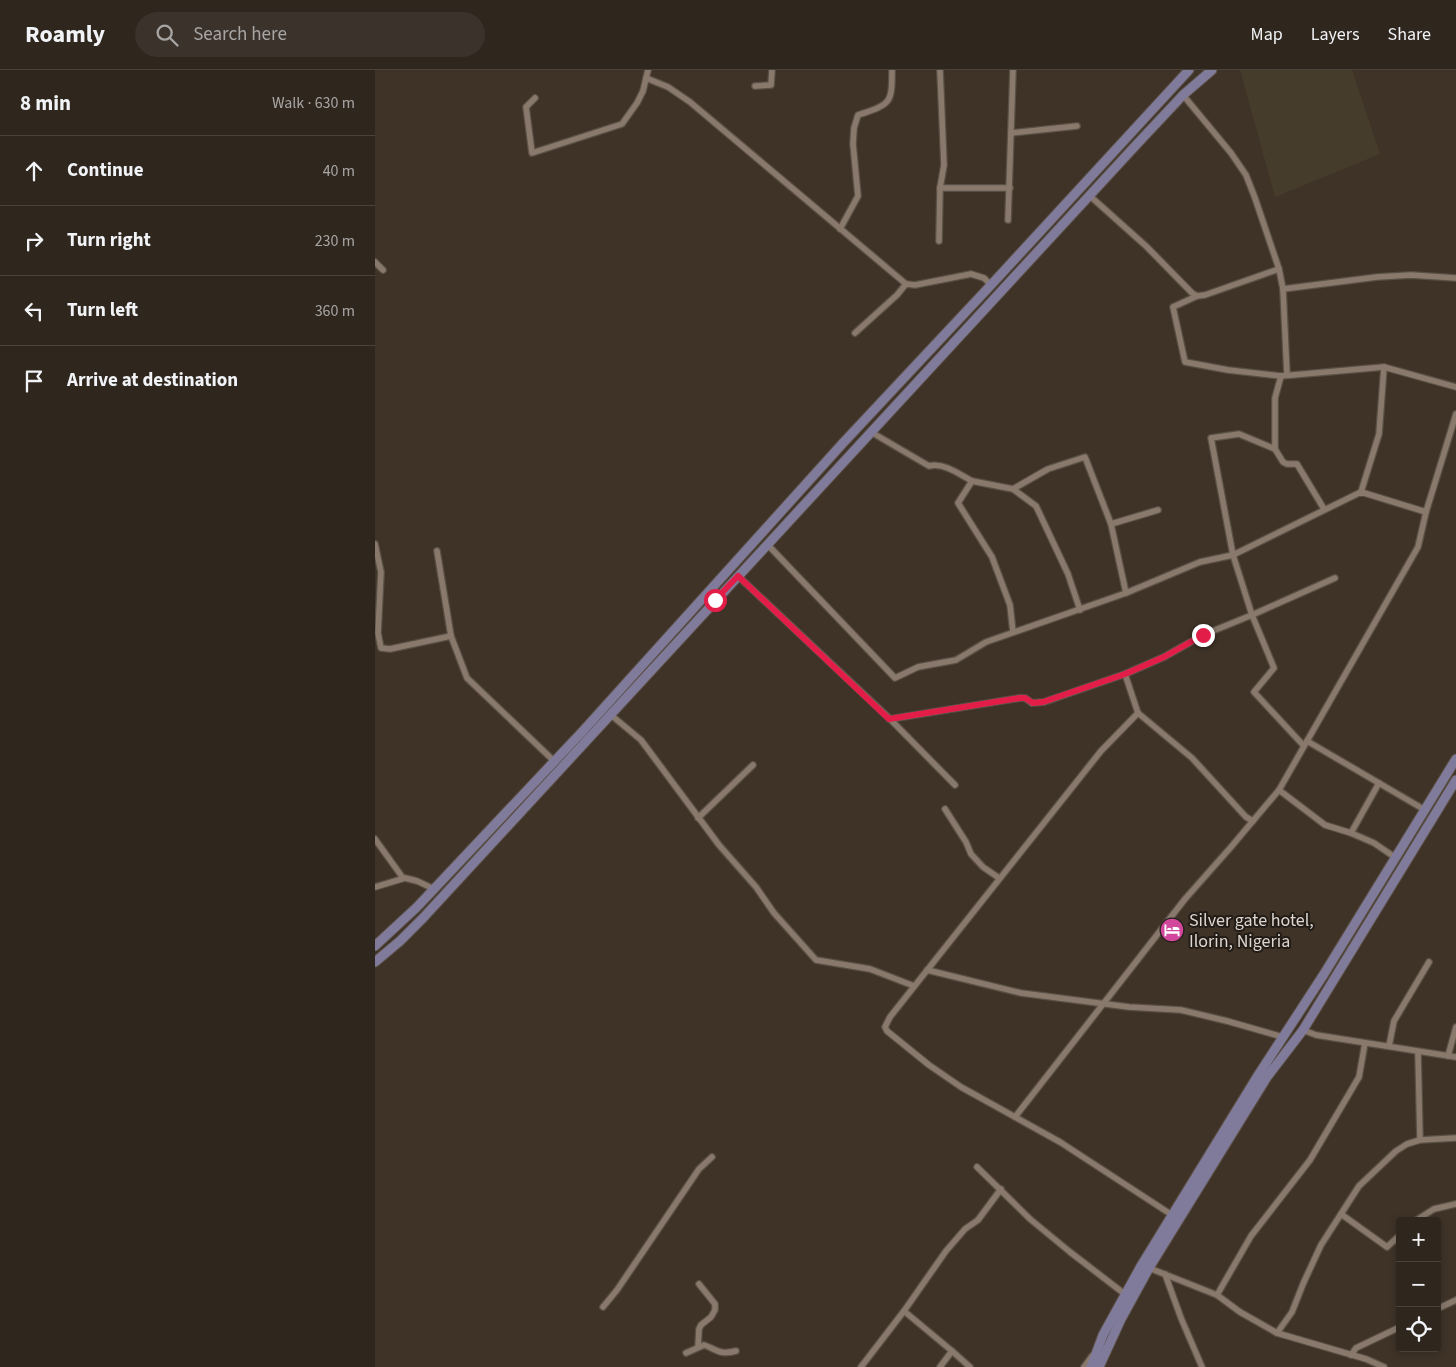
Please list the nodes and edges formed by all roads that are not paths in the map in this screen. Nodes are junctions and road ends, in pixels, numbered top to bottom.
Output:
1 (648, 70) edge
2 (772, 70) edge
3 (892, 70) edge
4 (940, 70) edge
5 (1013, 70) edge
6 (1189, 70) edge
7 (1212, 70) edge
8 (646, 78) junction
9 (755, 86) dead end
10 (1183, 95) junction
11 (535, 98) dead end
12 (1077, 126) dead end
13 (1011, 133) junction
14 (941, 188) junction
15 (1010, 188) junction
16 (1090, 196) junction
17 (1008, 220) dead end
18 (840, 229) junction
19 (939, 242) dead end
20 (375, 262) edge
21 (1279, 268) junction
22 (383, 270) dead end
23 (1456, 278) edge
24 (906, 284) junction
25 (991, 286) junction
26 (1283, 288) junction
27 (1197, 296) junction
28 (855, 333) dead end
29 (1383, 367) junction
30 (1284, 376) junction
31 (1456, 387) edge
32 (1456, 414) edge
33 (871, 432) junction
34 (1275, 449) junction
35 (972, 481) junction
36 (1013, 489) junction
37 (1361, 492) junction
38 (1324, 509) junction
39 (1158, 510) dead end
40 (1426, 512) junction
41 (1111, 524) junction
42 (375, 544) edge
43 (767, 544) junction
44 (437, 551) dead end
45 (1233, 555) junction
46 (738, 576) junction
47 (1335, 578) dead end
48 (377, 584) edge
49 (1126, 593) junction
50 (1080, 610) junction
51 (1252, 615) junction
52 (1013, 632) junction
53 (451, 636) junction
54 (1125, 674) junction
55 (1138, 713) junction
56 (611, 715) junction
57 (889, 719) junction
58 (1305, 744) junction
59 (1456, 760) edge
60 (555, 761) junction
61 (753, 765) dead end
62 (1453, 771) edge
63 (1456, 780) edge
64 (1379, 783) junction
65 (955, 785) dead end
66 (1279, 790) junction
67 (1453, 791) edge
68 (945, 809) dead end
69 (1425, 810) junction
70 (1245, 817) junction
71 (698, 818) junction
72 (1253, 820) junction
73 (1351, 833) junction
74 (1242, 834) junction
75 (375, 839) edge
76 (1396, 858) junction
77 (403, 878) junction
78 (999, 878) junction
79 (375, 887) edge
80 (434, 889) junction
81 (375, 946) edge
82 (375, 962) edge
83 (1429, 962) dead end
84 (927, 970) junction
85 (1324, 974) junction
86 (1334, 979) junction
87 (914, 986) junction
88 (1103, 1003) junction
89 (1456, 1027) edge
90 (1303, 1030) junction
91 (1283, 1037) junction
92 (1365, 1043) junction
93 (1389, 1046) junction
94 (1418, 1052) junction
95 (1448, 1056) junction
96 (1456, 1057) edge
97 (1015, 1117) junction
98 (1456, 1138) edge
99 (1420, 1140) junction
100 (712, 1157) dead end
101 (977, 1167) dead end
102 (1001, 1189) junction
103 (1456, 1204) edge
104 (1341, 1214) junction
105 (1173, 1215) junction
106 (1421, 1217) edge
107 (1396, 1239) edge
108 (1149, 1268) junction
109 (1165, 1274) junction
110 (699, 1284) dead end
111 (1126, 1295) junction
112 (1217, 1295) junction
113 (1456, 1300) edge
114 (603, 1307) dead end
115 (1441, 1307) edge
116 (904, 1311) junction
117 (1396, 1329) edge
118 (1277, 1333) junction
119 (698, 1347) junction
120 (1096, 1350) junction
121 (952, 1351) junction
122 (736, 1352) dead end
123 (686, 1353) dead end
124 (1351, 1355) junction
125 (861, 1367) edge
126 (940, 1367) edge
127 (970, 1367) edge
128 (1084, 1367) edge
129 (1091, 1367) edge
130 (1099, 1367) edge
131 (1202, 1367) edge
132 (1385, 1367) edge

1 - 8 street
2 - 9 street
3 - 18 street
4 - 14 street
5 - 13 street
6 - 25 main road
7 - 10 main road
8 - 11 street
8 - 18 street
10 - 16 main road
10 - 21 street
12 - 13 street
13 - 15 street
14 - 15 street
14 - 19 street
15 - 17 street
16 - 27 street
16 - 33 main road
18 - 24 street
20 - 22 street
21 - 26 street
21 - 27 street
23 - 26 street
24 - 25 street
24 - 28 street
25 - 60 main road
26 - 30 street
27 - 30 street
29 - 30 street
29 - 31 street
29 - 37 street
30 - 34 street
32 - 40 street
33 - 35 street
33 - 43 main road
34 - 38 street
34 - 45 street
35 - 36 street
35 - 52 street
36 - 41 street
36 - 50 street
37 - 38 street
37 - 40 street
38 - 45 street
39 - 41 street
40 - 58 street
41 - 49 street
42 - 48 street
43 - 46 main road
43 - 52 street
44 - 53 street
45 - 49 street
45 - 51 street
46 - 56 main road
46 - 57 street
47 - 51 street
48 - 53 street
49 - 50 street
50 - 52 street
51 - 54 street
51 - 58 street
53 - 60 street
54 - 55 street
54 - 57 street
55 - 70 street
55 - 78 street
56 - 71 street
56 - 82 main road
57 - 65 street
58 - 64 street
58 - 66 street
59 - 62 main road
60 - 80 main road
61 - 71 street
62 - 69 main road
63 - 67 main road
64 - 69 street
64 - 73 street
66 - 72 street
66 - 73 street
67 - 86 main road
68 - 78 street
69 - 76 main road
70 - 72 street
70 - 74 street
71 - 87 street
72 - 74 street
73 - 76 street
74 - 88 street
75 - 77 street
76 - 85 main road
77 - 79 street
77 - 80 street
78 - 84 street
80 - 81 main road
83 - 93 street
84 - 87 street
84 - 88 street
85 - 86 main road
85 - 91 main road
86 - 90 main road
87 - 97 street
88 - 91 street
88 - 97 street
89 - 95 street
90 - 92 street
90 - 108 main road
91 - 105 main road
92 - 93 street
92 - 112 street
93 - 94 street
94 - 95 street
94 - 99 street
95 - 96 street
97 - 105 street
98 - 99 street
99 - 104 street
100 - 114 street
101 - 102 street
102 - 111 street
102 - 116 street
103 - 106 street
104 - 107 street
104 - 118 street
105 - 111 main road
108 - 109 street
108 - 130 main road
109 - 112 street
109 - 131 street
110 - 119 street
111 - 120 main road
112 - 118 street
113 - 115 street
116 - 121 street
116 - 125 street
117 - 124 street
118 - 124 street
119 - 122 street
119 - 123 street
120 - 128 street
120 - 129 main road
121 - 126 street
121 - 127 street
124 - 132 street

